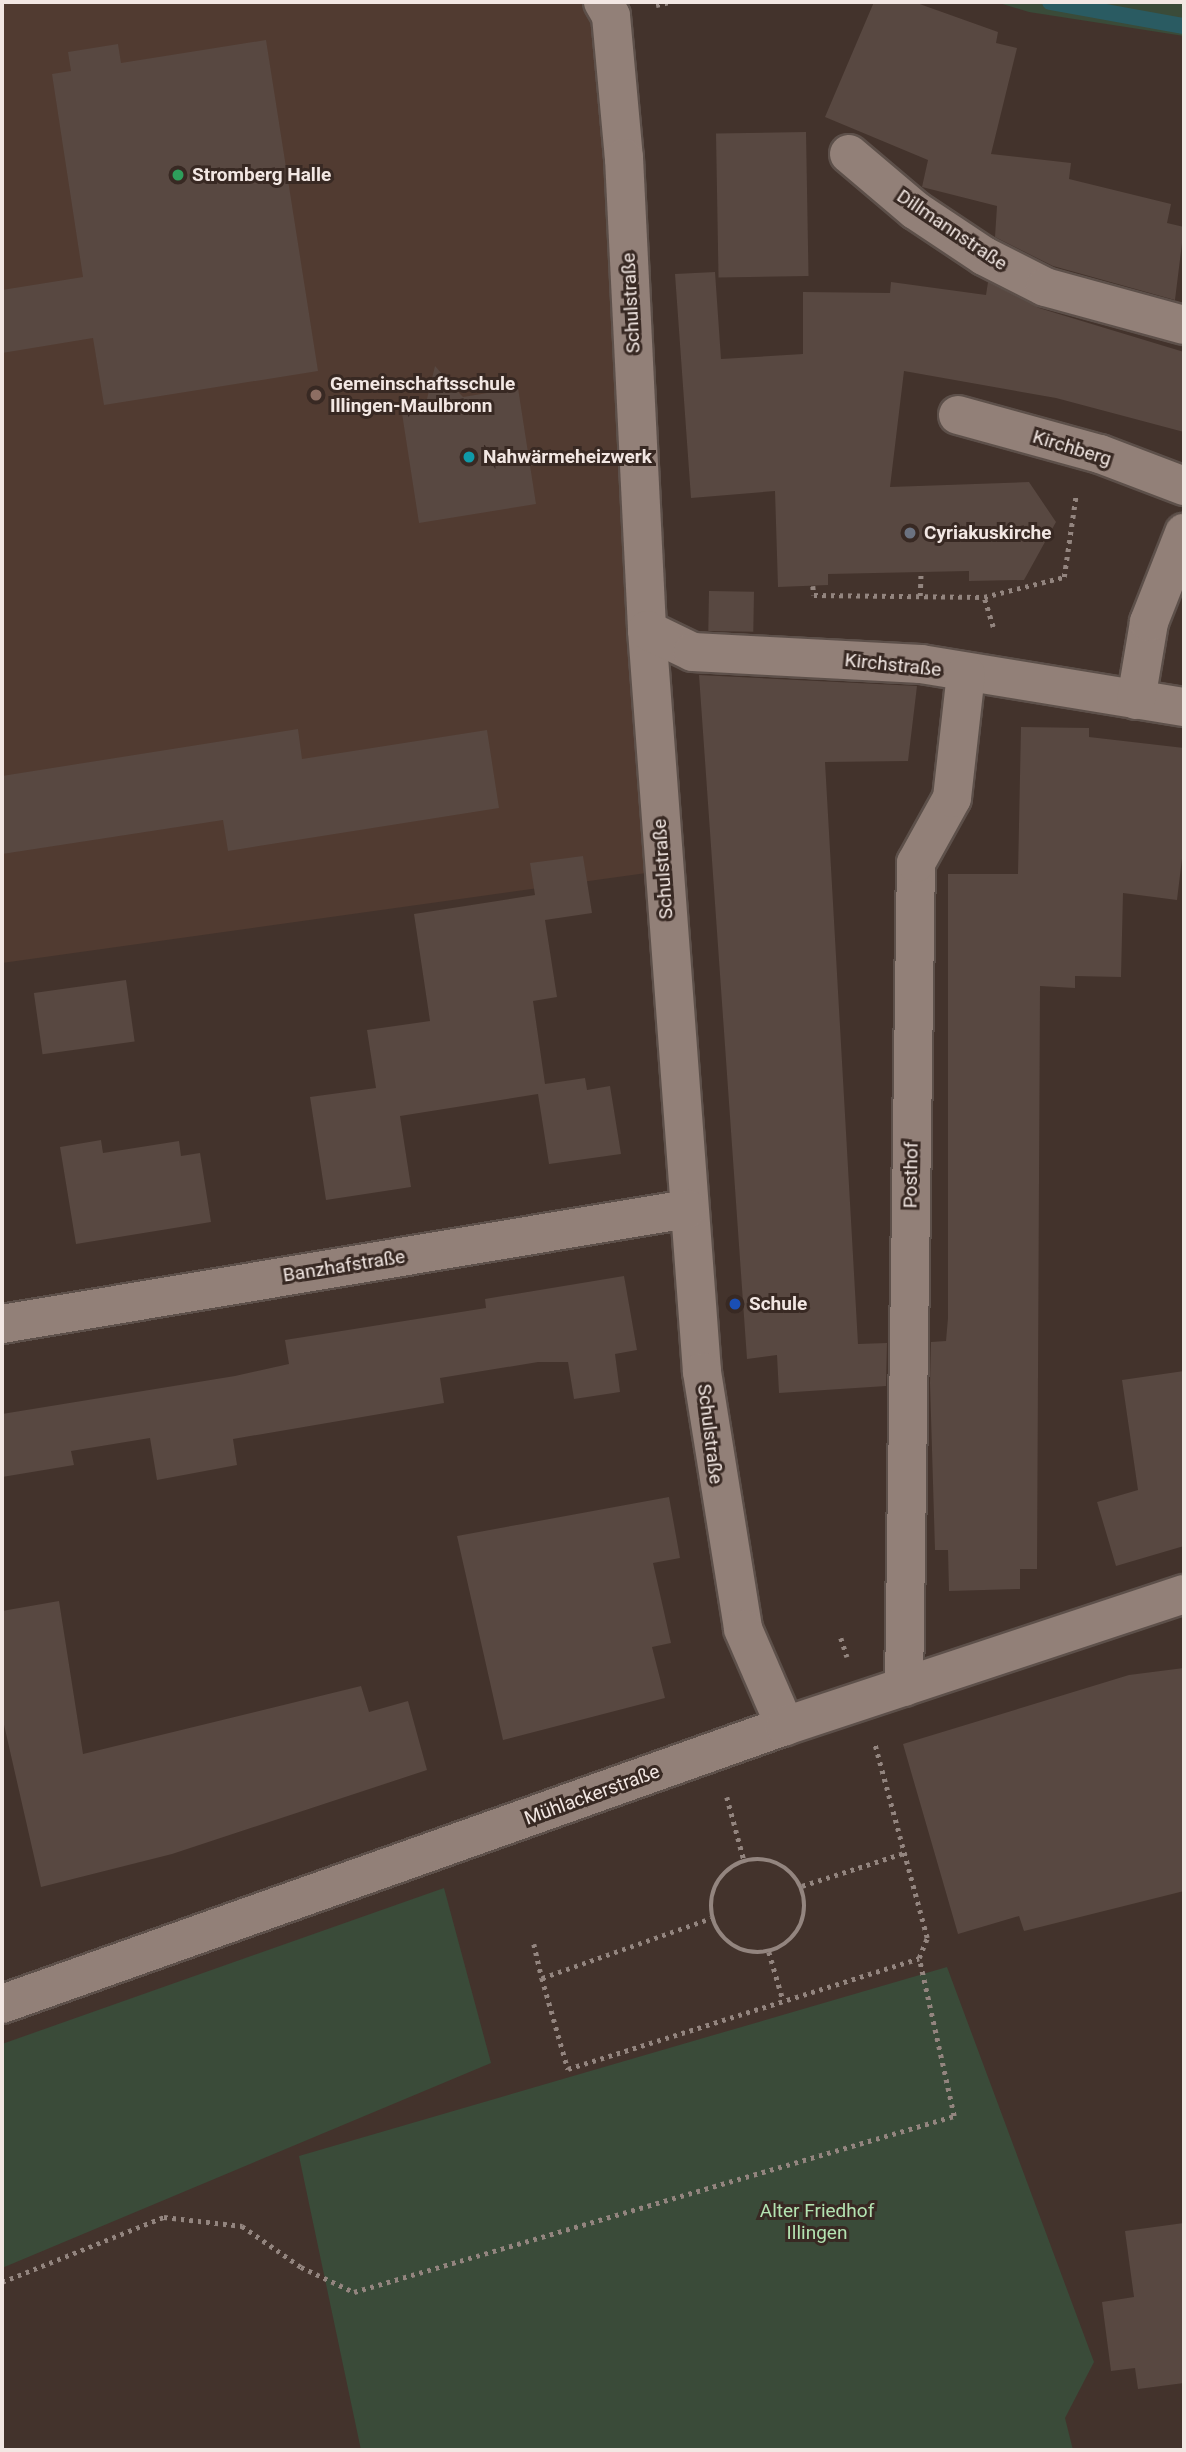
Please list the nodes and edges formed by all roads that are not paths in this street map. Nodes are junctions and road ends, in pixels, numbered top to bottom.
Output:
1 (603, 2) edge
2 (849, 154) dead end
3 (1184, 325) edge
4 (958, 415) dead end
5 (1184, 486) edge
6 (1184, 533) edge
7 (647, 630) junction
8 (966, 674) junction
9 (1136, 700) junction
10 (1184, 707) edge
11 (687, 1209) junction
12 (2, 1324) edge
13 (1184, 1594) edge
14 (904, 1686) junction
15 (785, 1726) junction
16 (2, 2004) edge

1 - 7 street, Schulstraße
2 - 3 street, Dillmannstraße
4 - 5 street, Kirchberg
6 - 9 street
7 - 8 street, Kirchstraße
7 - 11 street, Schulstraße
8 - 9 street, Kirchstraße
8 - 14 street, Posthof
9 - 10 street, Kirchstraße
11 - 12 street, Banzhafstraße
11 - 15 street, Schulstraße
13 - 14 street, Mühlackerstraße
14 - 15 street, Mühlackerstraße
15 - 16 street, Mühlackerstraße

